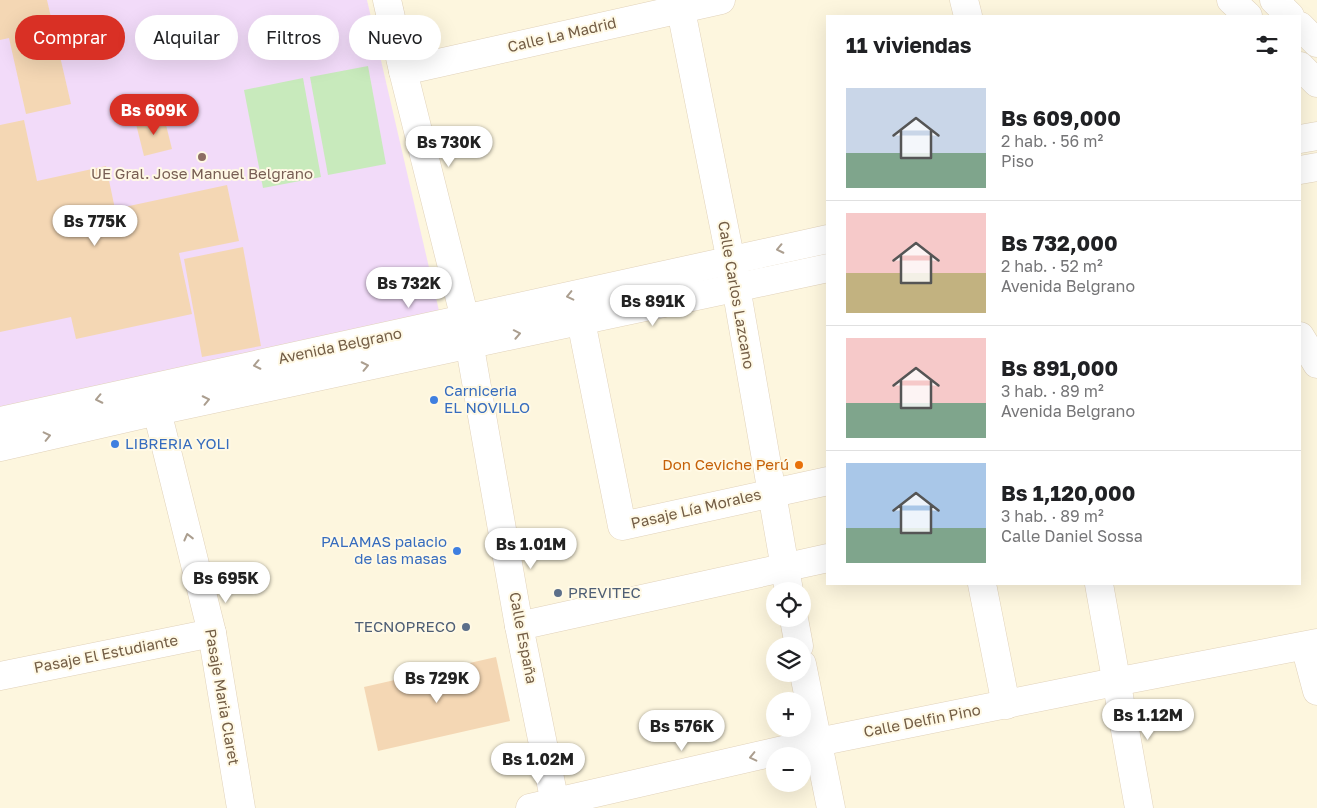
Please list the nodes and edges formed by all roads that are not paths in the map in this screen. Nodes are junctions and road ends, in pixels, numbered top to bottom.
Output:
1 (387, 0) edge
2 (721, 0) edge
3 (964, 0) edge
4 (1231, 0) edge
5 (1274, 0) edge
6 (680, 4) edge
7 (968, 15) edge
8 (1247, 15) edge
9 (1289, 15) edge
10 (1301, 27) edge
11 (1317, 43) edge
12 (1301, 67) edge
13 (402, 71) junction
14 (1317, 82) edge
15 (1317, 136) edge
16 (1301, 140) edge
17 (1317, 167) edge
18 (1301, 170) edge
19 (826, 239) edge
20 (730, 260) junction
21 (826, 268) edge
22 (736, 287) junction
23 (581, 321) junction
24 (467, 331) junction
25 (1301, 338) edge
26 (1317, 364) edge
27 (157, 411) junction
28 (0, 421) edge
29 (0, 447) edge
30 (826, 481) edge
31 (770, 492) junction
32 (826, 559) edge
33 (786, 579) edge
34 (982, 585) edge
35 (1098, 585) edge
36 (520, 626) junction
37 (212, 633) junction
38 (1311, 644) edge
39 (0, 676) edge
40 (806, 682) edge
41 (1115, 682) junction
42 (1317, 691) edge
43 (1006, 705) junction
44 (818, 742) junction
45 (547, 806) edge
46 (242, 808) edge
47 (831, 808) edge
48 (1139, 808) edge

1 - 13 street, Calle España
2 - 6 street, Calle La Madrid
3 - 7 street
4 - 8 street
5 - 9 street
6 - 13 street, Calle La Madrid
6 - 20 street, Calle Carlos Lazcano
10 - 11 street
12 - 14 street
13 - 24 street, Calle España
15 - 16 street
17 - 18 street
19 -> 20 street, Avenida Belgrano
20 - 22 street, Calle Carlos Lazcano
20 -> 24 street, Avenida Belgrano
21 - 22 street, Avenida Belgrano
22 - 23 street, Avenida Belgrano
22 - 31 street, Calle Carlos Lazcano
24 -> 23 street, Avenida Belgrano
23 - 31 street, Pasaje Lía Morales
27 -> 24 street, Avenida Belgrano
24 -> 28 street, Avenida Belgrano
24 - 36 street, Calle España
25 - 26 street
29 -> 27 street, Avenida Belgrano
37 -> 27 street, Pasaje Maria Claret
30 - 31 street, Pasaje Lía Morales
31 - 33 street, Calle Carlos Lazcano
32 - 33 street
33 - 36 street
34 - 43 street
35 - 41 street
36 - 45 street, Calle España
37 - 39 street, Pasaje El Estudiante
37 - 46 street, Pasaje Maria Claret
38 - 41 street, Calle Delfin Pino
38 - 42 street
40 - 44 street
41 - 43 street, Calle Delfin Pino
41 - 48 street
43 - 44 street, Calle Delfin Pino
44 -> 45 street, Calle Delfin Pino
44 - 47 street

